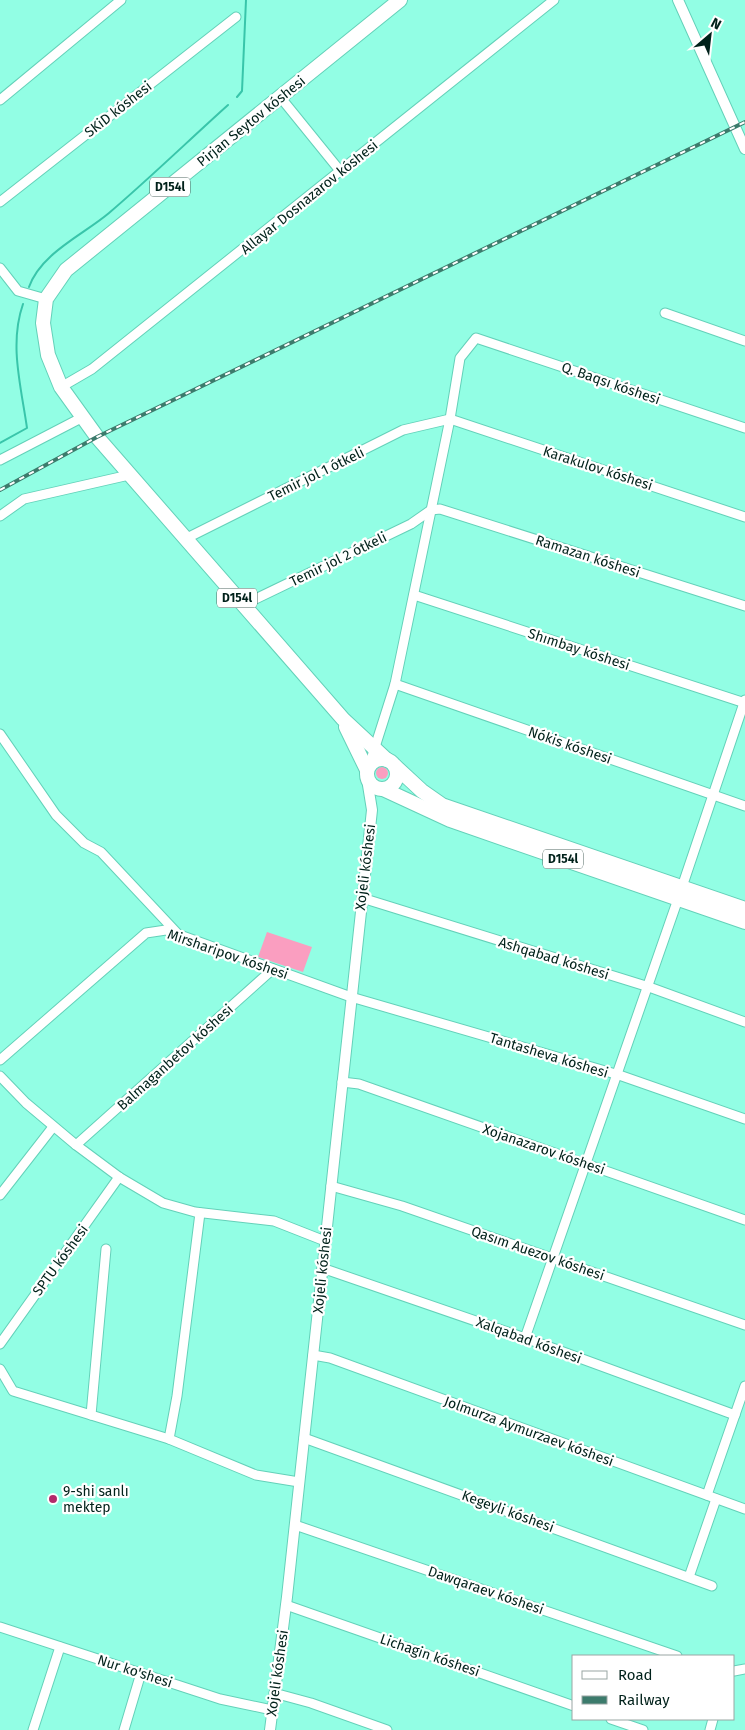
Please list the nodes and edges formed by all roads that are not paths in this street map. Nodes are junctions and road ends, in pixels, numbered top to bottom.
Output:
1 (122, 0) edge
2 (400, 0) edge
3 (554, 0) edge
4 (678, 0) edge
5 (236, 17) dead end
6 (281, 98) junction
7 (0, 100) edge
8 (745, 149) edge
9 (341, 172) junction
10 (0, 202) edge
11 (0, 268) edge
12 (46, 300) junction
13 (665, 313) dead end
14 (745, 341) edge
15 (61, 387) junction
16 (83, 417) junction
17 (450, 419) junction
18 (745, 428) edge
19 (0, 460) edge
20 (129, 475) junction
21 (431, 510) junction
22 (0, 516) edge
23 (745, 517) edge
24 (185, 539) junction
25 (414, 595) junction
26 (243, 605) junction
27 (745, 606) edge
28 (395, 684) junction
29 (745, 702) edge
30 (343, 719) junction
31 (0, 734) edge
32 (375, 748) junction
33 (391, 763) junction
34 (368, 772) junction
35 (383, 789) junction
36 (713, 795) junction
37 (745, 806) edge
38 (372, 810) junction
39 (680, 893) junction
40 (362, 898) junction
41 (745, 909) edge
42 (745, 922) edge
43 (179, 935) junction
44 (273, 969) junction
45 (649, 987) junction
46 (351, 997) junction
47 (745, 1022) edge
48 (0, 1060) edge
49 (0, 1076) edge
50 (618, 1076) junction
51 (342, 1082) junction
52 (745, 1119) edge
53 (53, 1127) junction
54 (76, 1145) junction
55 (587, 1165) junction
56 (119, 1177) junction
57 (331, 1186) junction
58 (0, 1195) edge
59 (200, 1213) junction
60 (745, 1220) edge
61 (325, 1241) junction
62 (106, 1249) dead end
63 (552, 1258) junction
64 (322, 1268) junction
65 (745, 1325) edge
66 (525, 1338) junction
67 (0, 1344) edge
68 (313, 1355) junction
69 (0, 1369) edge
70 (745, 1386) edge
71 (91, 1415) junction
72 (735, 1415) junction
73 (304, 1438) junction
74 (169, 1439) junction
75 (299, 1482) junction
76 (707, 1496) junction
77 (716, 1499) junction
78 (745, 1509) edge
79 (295, 1525) junction
80 (689, 1577) junction
81 (712, 1586) dead end
82 (286, 1605) junction
83 (0, 1627) edge
84 (60, 1647) junction
85 (674, 1655) edge
86 (141, 1673) junction
87 (274, 1693) junction
88 (572, 1705) edge
89 (272, 1710) junction
90 (613, 1720) edge
91 (33, 1730) edge
92 (124, 1730) edge
93 (270, 1730) edge
94 (387, 1730) edge
95 (643, 1730) edge

1 - 7 street
2 - 6 main road, Pirjan Seytov kóshesi / D154l
3 - 9 street, Allayar Dosnazarov kóshesi
4 - 8 street
5 - 10 street, SKiD kóshesi
6 - 9 street
6 - 12 main road, Pirjan Seytov kóshesi / D154l
9 - 15 street, Allayar Dosnazarov kóshesi
11 - 12 street
12 - 15 main road, Pirjan Seytov kóshesi / D154l
13 - 14 street
15 - 16 main road, Pirjan Seytov kóshesi / D154l
16 - 19 street
16 - 20 main road, D154l
17 - 18 street, Q. Baqsı kóshesi
17 - 21 street
17 - 23 street, Karakulov kóshesi
17 - 24 street, Temir jol 1 ótkeli
20 - 22 street
20 - 24 main road, D154l
21 - 25 street
21 - 26 street, Temir jol 2 ótkeli
21 - 27 street, Ramazan kóshesi
24 - 26 main road, D154l
25 - 28 street
25 - 29 street, Shımbay kóshesi
26 - 30 main road, D154l
28 - 32 street
28 - 36 street, Nókis kóshesi
29 - 36 street
30 - 32 main road, D154l
30 - 34 main road, D154l
31 - 43 street
32 - 33 main road, D154l
32 - 34 street
33 - 34 main road
33 - 35 main road
33 - 39 main road, D154l
34 - 35 main road, D154l
34 - 38 street
35 - 38 street
35 - 39 main road, D154l
36 - 37 street, Nókis kóshesi
36 - 39 street
38 - 40 street, Xojeli kóshesi
39 - 41 main road, D154l
39 - 42 main road, D154l
39 - 45 street
40 - 45 street, Ashqabad kóshesi
40 - 46 street, Xojeli kóshesi
43 - 44 street, Mirsharipov kóshesi
43 - 48 street, Mirsharipov kóshesi
44 - 46 street, Mirsharipov kóshesi
44 - 54 street, Balmaganbetov kóshesi
45 - 47 street, Ashqabad kóshesi
45 - 50 street
46 - 50 street, Tantasheva kóshesi
46 - 51 street, Xojeli kóshesi
49 - 53 street
50 - 52 street, Tantasheva kóshesi
50 - 55 street
51 - 55 street, Xojanazarov kóshesi
51 - 57 street, Xojeli kóshesi
53 - 54 street
53 - 58 street
54 - 56 street
55 - 60 street, Xojanazarov kóshesi
55 - 63 street
56 - 59 street
56 - 67 street, SPTU kóshesi
57 - 61 street, Xojeli kóshesi
57 - 63 street, Qasım Auezov kóshesi
59 - 61 street
59 - 74 street
61 - 64 street, Xojeli kóshesi
62 - 71 street
63 - 65 street, Qasım Auezov kóshesi
63 - 66 street
64 - 66 street, Xalqabad kóshesi
64 - 68 street, Xojeli kóshesi
66 - 72 street, Xalqabad kóshesi
68 - 73 street, Xojeli kóshesi
68 - 76 street, Jolmurza Aymurzaev kóshesi
69 - 71 street
70 - 72 street
71 - 74 street
72 - 76 street
73 - 75 street, Xojeli kóshesi
73 - 80 street, Kegeyli kóshesi
74 - 75 street
75 - 79 street, Xojeli kóshesi
76 - 77 street, Jolmurza Aymurzaev kóshesi
77 - 78 street, Jolmurza Aymurzaev kóshesi
77 - 80 street
79 - 82 street, Xojeli kóshesi
79 - 85 street, Dawqaraev kóshesi
80 - 81 street, Kegeyli kóshesi
82 - 87 street, Xojeli kóshesi
82 - 88 street, Lichagin kóshesi
83 - 84 street, Nur ko'shesi
84 - 86 street, Nur ko'shesi
84 - 91 street
86 - 89 street, Nur ko'shesi
86 - 92 street
87 - 89 street, Xojeli kóshesi
87 - 94 street
89 - 93 street, Xojeli kóshesi
90 - 95 street

